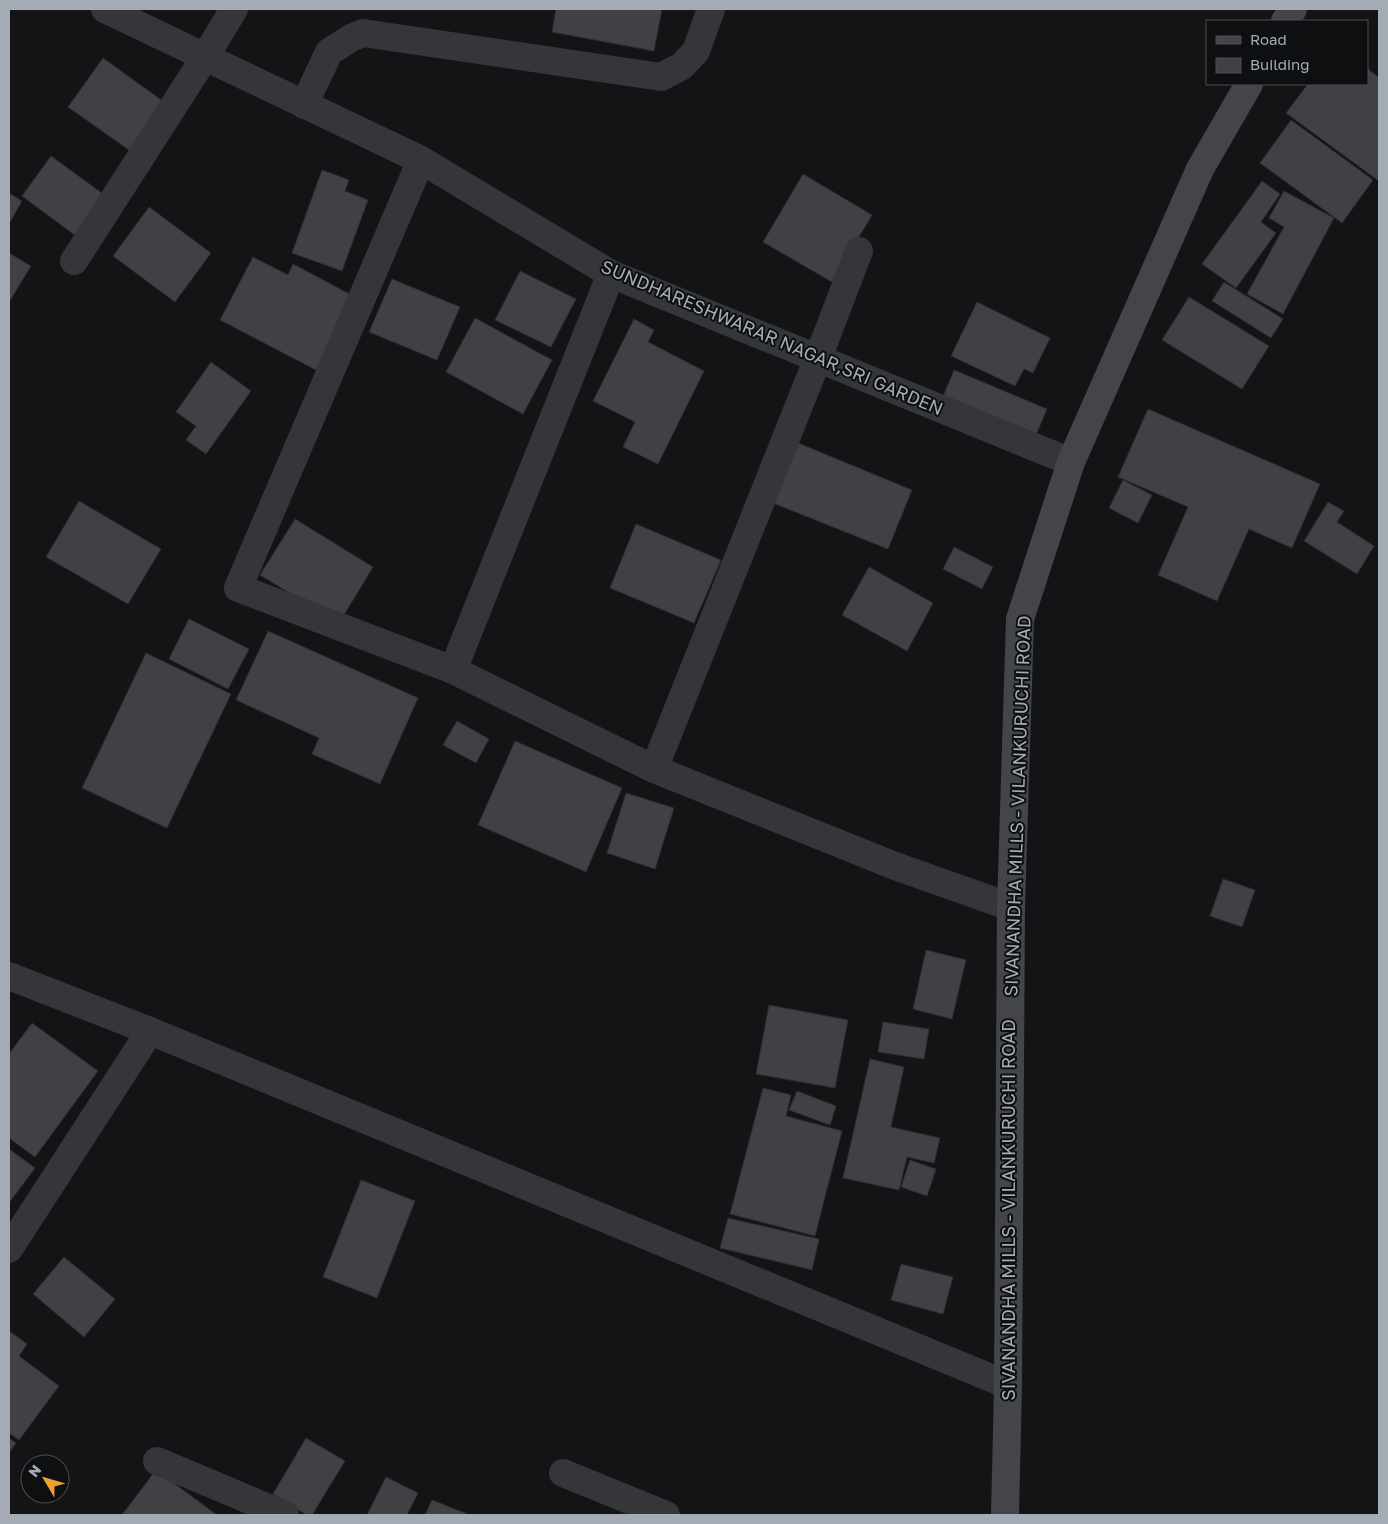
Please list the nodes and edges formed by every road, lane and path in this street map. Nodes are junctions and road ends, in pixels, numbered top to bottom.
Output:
1 (105, 9) edge
2 (234, 9) edge
3 (711, 9) edge
4 (1292, 9) edge
5 (1286, 20) edge
6 (205, 57) junction
7 (1248, 85) edge
8 (304, 105) junction
9 (421, 160) junction
10 (859, 250) dead end
11 (74, 260) dead end
12 (611, 274) junction
13 (818, 358) junction
14 (1071, 462) junction
15 (453, 670) junction
16 (654, 769) junction
17 (1012, 906) junction
18 (9, 976) edge
19 (150, 1031) junction
20 (9, 1249) edge
21 (1008, 1385) junction
22 (157, 1460) dead end
23 (563, 1473) dead end
24 (285, 1515) edge
25 (666, 1515) edge
26 (1005, 1515) edge

1 - 6 street, SUNDHARESHWARAR NAGAR,SRI GARDEN
2 - 6 street
3 - 8 street
4 - 5 main road
6 - 8 street, SUNDHARESHWARAR NAGAR,SRI GARDEN
6 - 11 street
7 - 14 main road, SIVANANDHA MILLS - VILANKURUCHI ROAD
8 - 9 street, SUNDHARESHWARAR NAGAR,SRI GARDEN
9 - 12 street, SUNDHARESHWARAR NAGAR,SRI GARDEN
9 - 15 street
10 - 13 street
12 - 13 street, SUNDHARESHWARAR NAGAR,SRI GARDEN
12 - 15 street
13 - 14 street, SUNDHARESHWARAR NAGAR,SRI GARDEN
13 - 16 street
14 - 17 main road, SIVANANDHA MILLS - VILANKURUCHI ROAD
15 - 16 street
16 - 17 street
17 - 21 main road, SIVANANDHA MILLS - VILANKURUCHI ROAD
18 - 19 street
19 - 20 street
19 - 21 street
21 - 26 main road, SIVANANDHA MILLS - VILANKURUCHI ROAD
22 - 24 street
23 - 25 street

